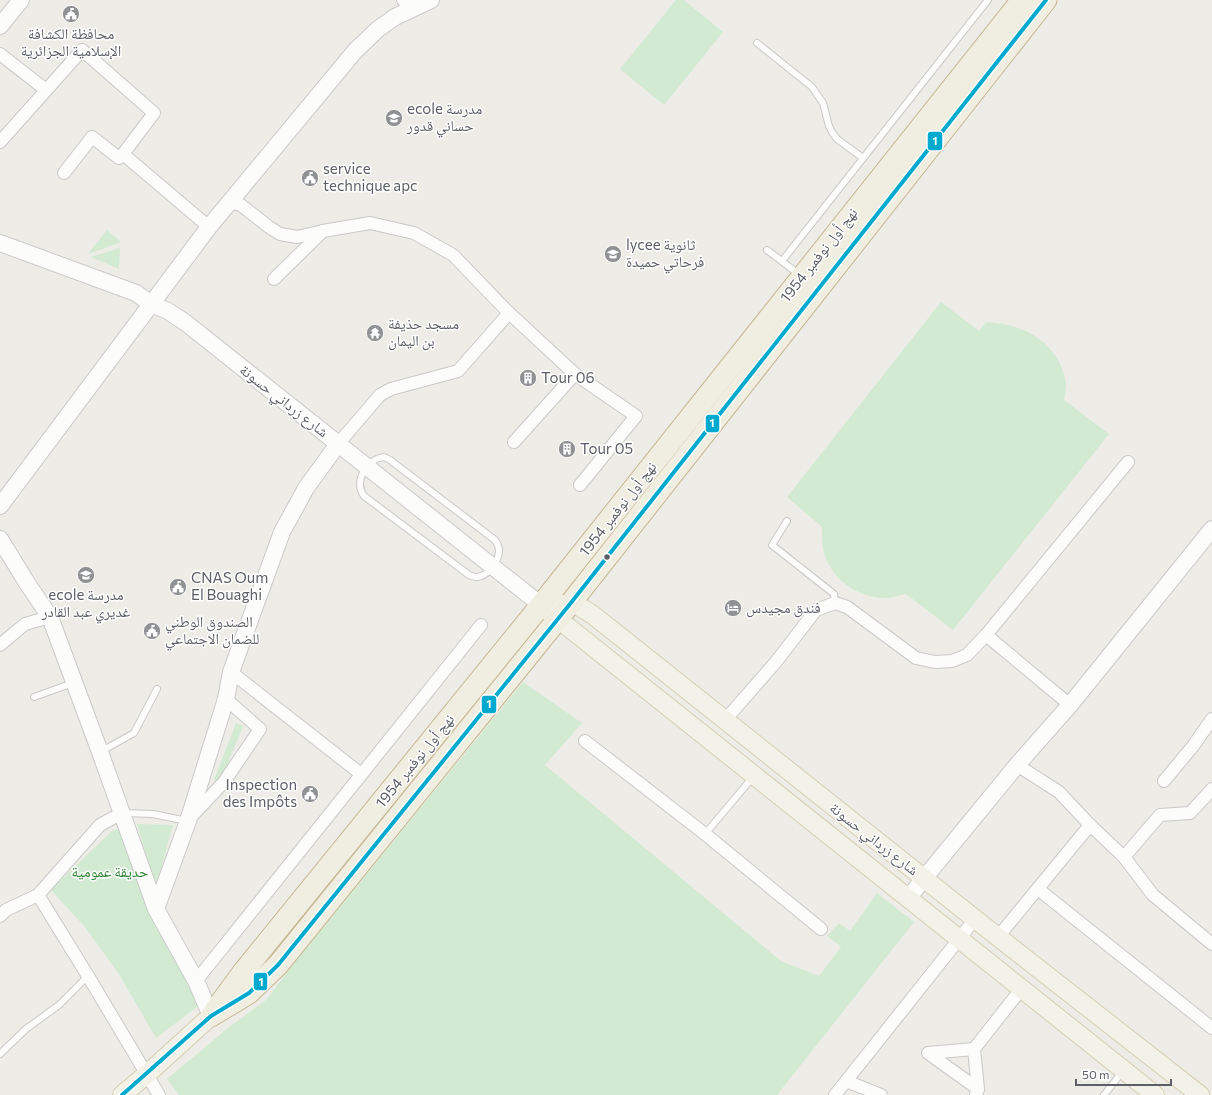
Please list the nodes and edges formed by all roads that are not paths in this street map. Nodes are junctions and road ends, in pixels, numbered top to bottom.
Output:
1 (21, 0) edge
2 (430, 0) edge
3 (988, 0) edge
4 (1022, 0) edge
5 (1046, 0) edge
6 (407, 4) edge
7 (0, 26) edge
8 (757, 43) dead end
9 (0, 54) edge
10 (986, 60) junction
11 (46, 90) junction
12 (0, 142) edge
13 (123, 154) junction
14 (863, 158) junction
15 (64, 173) dead end
16 (230, 202) junction
17 (209, 227) junction
18 (323, 231) junction
19 (0, 243) edge
20 (767, 250) dead end
21 (782, 261) junction
22 (274, 279) dead end
23 (810, 283) junction
24 (151, 304) junction
25 (509, 313) junction
26 (575, 374) junction
27 (514, 442) dead end
28 (338, 444) junction
29 (1128, 462) dead end
30 (367, 467) junction
31 (580, 486) dead end
32 (0, 506) edge
33 (787, 522) dead end
34 (1210, 537) edge
35 (0, 539) edge
36 (493, 566) junction
37 (835, 603) junction
38 (541, 605) junction
39 (563, 611) junction
40 (50, 617) junction
41 (481, 625) dead end
42 (986, 635) junction
43 (0, 645) edge
44 (231, 672) junction
45 (75, 682) junction
46 (157, 689) dead end
47 (34, 697) dead end
48 (226, 699) junction
49 (1070, 705) junction
50 (1212, 719) edge
51 (725, 720) junction
52 (708, 738) junction
53 (585, 741) dead end
54 (100, 752) junction
55 (1017, 765) junction
56 (361, 774) junction
57 (754, 775) junction
58 (1164, 781) dead end
59 (1212, 789) edge
60 (122, 813) junction
61 (188, 821) junction
62 (1090, 825) junction
63 (705, 834) junction
64 (1124, 857) junction
65 (924, 878) junction
66 (1038, 889) junction
67 (38, 895) junction
68 (908, 898) junction
69 (156, 909) junction
70 (2, 912) edge
71 (976, 920) junction
72 (821, 929) dead end
73 (998, 937) junction
74 (960, 939) junction
75 (1212, 944) edge
76 (88, 976) junction
77 (196, 981) junction
78 (1022, 988) junction
79 (212, 1016) junction
80 (1212, 1028) edge
81 (974, 1049) junction
82 (0, 1054) edge
83 (1124, 1070) junction
84 (146, 1075) junction
85 (846, 1081) junction
86 (977, 1092) edge
87 (122, 1095) edge
88 (159, 1095) edge
89 (835, 1095) edge
90 (881, 1095) edge
91 (1104, 1095) edge
92 (1155, 1095) edge
93 (1200, 1095) edge

1 - 7 street
2 - 6 street
3 - 14 lane
4 - 10 highway, نهج أول نوفمبر 1954
5 - 10 highway, نهج أول نوفمبر 1954
6 - 16 street
8 - 14 lane
9 - 11 street
10 - 23 highway, نهج أول نوفمبر 1954
11 - 12 street
11 - 13 street
13 - 15 street
13 - 17 street
14 - 21 lane
16 - 17 street
16 - 18 street
17 - 24 street
18 - 22 street
18 - 25 street
19 - 24 street, شارع زرداني حسونة
20 - 21 lane
21 - 23 lane
23 - 38 highway, نهج أول نوفمبر 1954
23 - 39 highway, نهج أول نوفمبر 1954
24 - 28 street, شارع زرداني حسونة
24 - 32 street
25 - 26 street
25 - 28 street
26 - 27 street
26 - 31 street
28 - 30 street, شارع زرداني حسونة
28 - 44 street
29 - 42 street
30 - 36 street, شارع زرداني حسونة
30 - 36 lane
30 - 36 lane
33 - 37 lane
34 - 49 street
35 - 40 street
36 - 38 street, شارع زرداني حسونة
37 - 42 street
37 - 51 street
38 - 39 main road, شارع زرداني حسونة
38 - 79 highway, نهج أول نوفمبر 1954
39 - 51 main road, شارع زرداني حسونة
39 - 52 main road, شارع زرداني حسونة
39 - 79 highway, نهج أول نوفمبر 1954
40 - 43 street
40 - 45 street
41 - 56 street
42 - 49 street
44 - 48 street
44 - 56 street
45 - 47 lane
45 - 54 street
46 - 54 lane
48 - 61 street
48 - 61 street
49 - 55 street
50 - 58 street
51 - 52 main road
51 - 65 main road, شارع زرداني حسونة
52 - 57 main road, شارع زرداني حسونة
53 - 63 street
54 - 60 street
55 - 62 street
55 - 65 street
56 - 77 street
57 - 63 lane
57 - 68 main road, شارع زرداني حسونة
59 - 64 street
60 - 61 lane
60 - 67 street
60 - 69 street
61 - 69 street
62 - 64 street
62 - 66 street
63 - 72 street
64 - 75 street
65 - 68 street
65 - 71 main road, شارع زرداني حسونة
66 - 73 street
66 - 80 street
67 - 70 street
67 - 76 street
68 - 74 main road, شارع زرداني حسونة
69 - 77 street
71 - 73 main road, شارع زرداني حسونة
71 - 74 street
73 - 93 main road, شارع زرداني حسونة
74 - 78 main road, شارع زرداني حسونة
74 - 85 street
76 - 82 lane
76 - 84 street
77 - 79 street
78 - 81 street
78 - 83 main road, شارع زرداني حسونة
79 - 84 main road, نهج أول نوفمبر 1954
81 - 86 street
81 - 86 street
83 - 91 lane
83 - 92 main road, شارع زرداني حسونة
84 - 87 main road, نهج أول نوفمبر 1954
84 - 88 street
85 - 89 street
85 - 90 street

